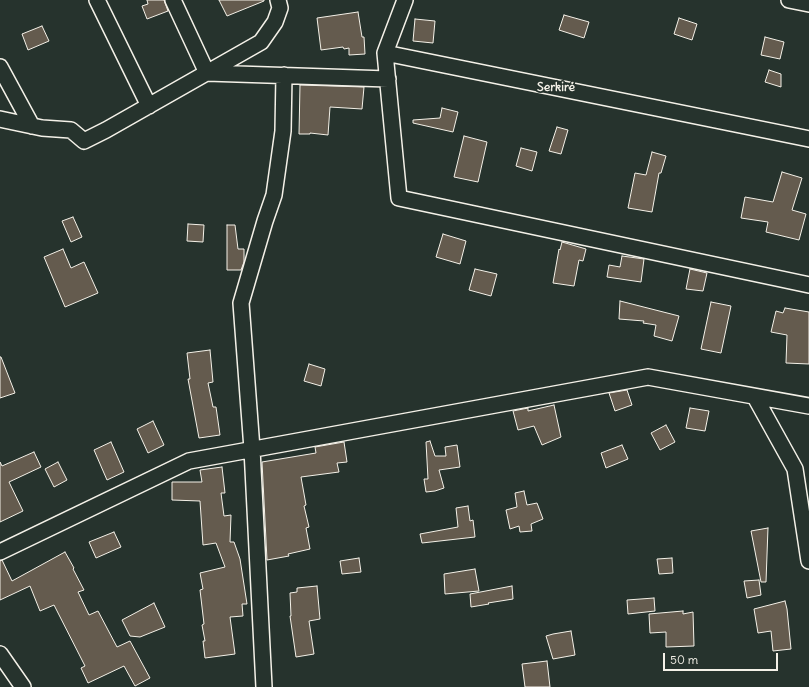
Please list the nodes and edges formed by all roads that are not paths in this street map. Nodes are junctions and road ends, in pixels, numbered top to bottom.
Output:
1 (97, 0) edge
2 (173, 0) edge
3 (278, 0) edge
4 (405, 0) edge
5 (789, 0) edge
6 (809, 4) edge
7 (385, 53) junction
8 (0, 67) edge
9 (207, 73) junction
10 (284, 76) junction
11 (388, 79) junction
12 (149, 106) junction
13 (0, 119) edge
14 (32, 126) junction
15 (809, 139) edge
16 (809, 285) edge
17 (755, 397) junction
18 (809, 406) edge
19 (252, 449) junction
20 (0, 552) edge
21 (809, 560) edge
22 (0, 654) edge
23 (23, 687) edge
24 (264, 687) edge

1 - 12 street
2 - 9 street
3 - 9 street
4 - 7 street
5 - 6 street
7 - 11 street
7 - 15 street
8 - 14 street
9 - 10 street
9 - 12 street
10 - 11 street
10 - 19 street
11 - 16 street
12 - 14 street
13 - 14 street
17 - 18 street
17 - 19 street
17 - 21 street
19 - 20 street
19 - 24 street
22 - 23 street

